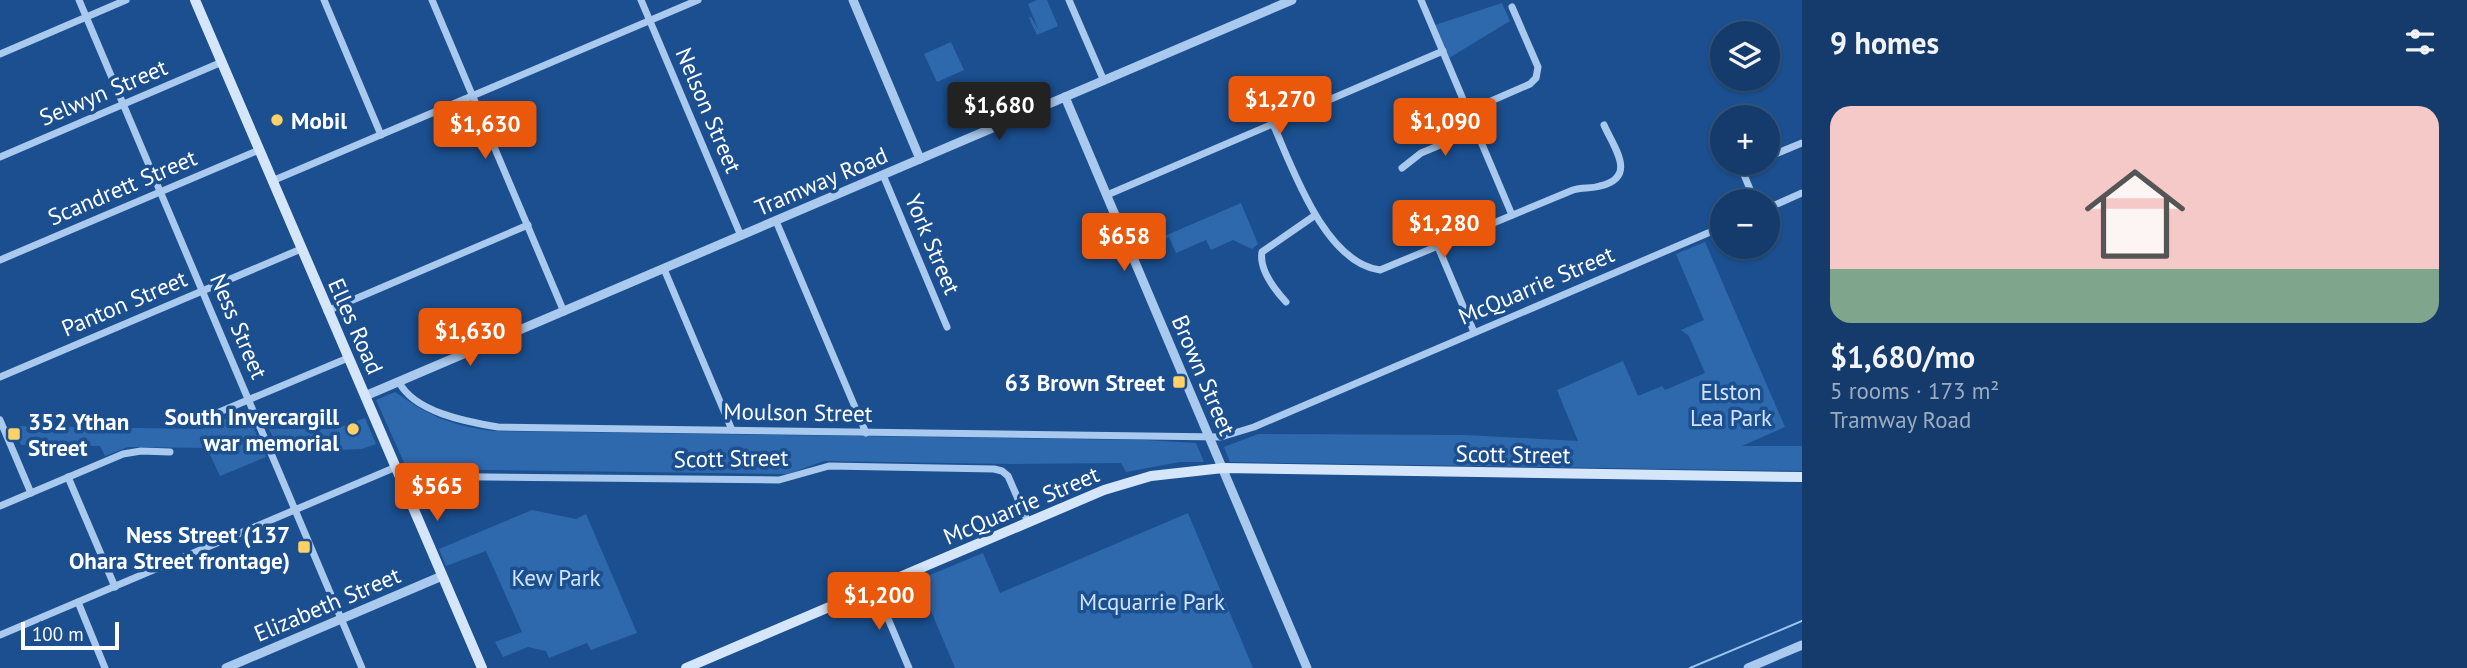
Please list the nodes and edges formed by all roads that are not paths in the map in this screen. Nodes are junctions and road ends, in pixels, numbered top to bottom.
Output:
1 (79, 0) edge
2 (126, 0) edge
3 (195, 0) edge
4 (324, 0) edge
5 (432, 0) edge
6 (641, 0) edge
7 (698, 0) edge
8 (853, 0) edge
9 (1069, 0) edge
10 (1292, 0) edge
11 (1421, 0) edge
12 (1280, 2) edge
13 (1513, 7) dead end
14 (87, 17) junction
15 (650, 21) junction
16 (1443, 51) junction
17 (0, 54) edge
18 (222, 62) junction
19 (1104, 81) junction
20 (472, 96) junction
21 (1065, 97) junction
22 (124, 104) junction
23 (1468, 111) junction
24 (1273, 124) junction
25 (1604, 125) dead end
26 (1476, 130) junction
27 (381, 135) junction
28 (1802, 143) edge
29 (259, 150) junction
30 (1780, 152) edge
31 (0, 157) edge
32 (920, 159) junction
33 (1402, 168) dead end
34 (883, 175) junction
35 (272, 181) junction
36 (161, 191) junction
37 (1802, 193) edge
38 (1107, 195) junction
39 (1780, 203) edge
40 (1512, 215) junction
41 (1314, 216) junction
42 (776, 221) junction
43 (527, 225) junction
44 (1710, 232) edge
45 (741, 236) junction
46 (1438, 247) junction
47 (301, 249) junction
48 (0, 260) edge
49 (664, 269) junction
50 (203, 290) junction
51 (1286, 302) dead end
52 (327, 311) junction
53 (564, 312) junction
54 (947, 327) dead end
55 (1475, 332) junction
56 (348, 358) junction
57 (0, 377) edge
58 (398, 382) junction
59 (365, 396) junction
60 (250, 400) junction
61 (205, 418) dead end
62 (0, 420) edge
63 (732, 430) junction
64 (866, 433) junction
65 (1210, 438) junction
66 (170, 452) dead end
67 (1223, 468) junction
68 (398, 471) junction
69 (68, 477) junction
70 (1802, 477) edge
71 (31, 493) junction
72 (0, 506) edge
73 (296, 510) junction
74 (1028, 522) junction
75 (442, 576) junction
76 (115, 587) junction
77 (875, 588) junction
78 (78, 602) junction
79 (342, 619) junction
80 (0, 635) edge
81 (1802, 645) edge
82 (704, 665) edge
83 (906, 667) edge
84 (105, 668) edge
85 (226, 668) edge
86 (362, 668) edge
87 (482, 668) edge
88 (686, 668) edge
89 (1307, 668) edge
90 (1748, 668) edge

1 - 14 street, Ness Street
2 - 14 street
3 - 18 main road, Elles Road
4 - 27 street
5 - 20 street
6 - 15 street, Nelson Street
7 - 15 street
8 - 32 street
9 - 19 street
10 - 12 street, Tramway Road
11 - 16 street
12 - 19 street, Tramway Road
13 - 23 street
14 - 17 street
14 - 22 street, Ness Street
15 - 20 street
15 - 45 street, Nelson Street
16 - 23 street
16 - 24 street
18 - 22 street, Selwyn Street
18 - 29 main road, Elles Road
19 - 21 street, Tramway Road
20 - 27 street
20 - 43 street
21 - 32 street, Tramway Road
21 - 38 street, Brown Street
22 - 31 street, Selwyn Street
22 - 36 street, Ness Street
23 - 26 street
24 - 38 street
24 - 41 street
25 - 40 street
26 - 33 street
26 - 40 street
27 - 35 street
28 - 30 street
29 - 35 main road, Elles Road
29 - 36 street, Scandrett Street
32 - 34 street, Tramway Road
34 - 42 street, Tramway Road
34 - 54 street, York Street
35 - 47 main road, Elles Road
36 - 48 street, Scandrett Street
36 - 50 street, Ness Street
37 - 39 street
38 - 65 street, Brown Street
40 - 46 street
41 - 46 street
41 - 51 street
42 - 45 street, Tramway Road
42 - 64 street
43 - 52 street
43 - 53 street
44 - 55 street, McQuarrie Street
45 - 49 street, Tramway Road
46 - 55 street
47 - 50 street, Panton Street
47 - 52 main road, Elles Road
49 - 53 street, Tramway Road
49 - 63 street
50 - 57 street, Panton Street
50 - 60 street, Ness Street
52 - 56 main road, Elles Road
53 - 58 street, Tramway Road
55 - 65 street, McQuarrie Street
56 - 59 main road, Elles Road
56 - 60 street
58 - 59 street, Tramway Road
58 - 63 street, Moulson Street
59 - 68 main road, Elles Road
60 - 61 street
60 - 73 street, Ness Street
62 - 71 street
63 - 64 street, Moulson Street
64 - 65 street, Moulson Street
65 - 67 street, Brown Street
66 - 69 street
67 - 70 main road, Scott Street
67 - 74 main road, McQuarrie Street
67 - 89 street, Brown Street
68 - 73 street
68 - 74 street, Scott Street
68 - 75 main road, Elles Road
69 - 71 street
69 - 76 street
71 - 72 street
73 - 76 street
73 - 79 street, Ness Street
74 - 77 main road, McQuarrie Street
75 - 79 street, Elizabeth Street
75 - 87 main road, Elles Road
76 - 78 street
77 - 82 main road, McQuarrie Street
77 - 83 street
78 - 80 street
78 - 84 street
79 - 85 street, Elizabeth Street
79 - 86 street, Ness Street
81 - 90 street
82 - 88 main road, McQuarrie Street

